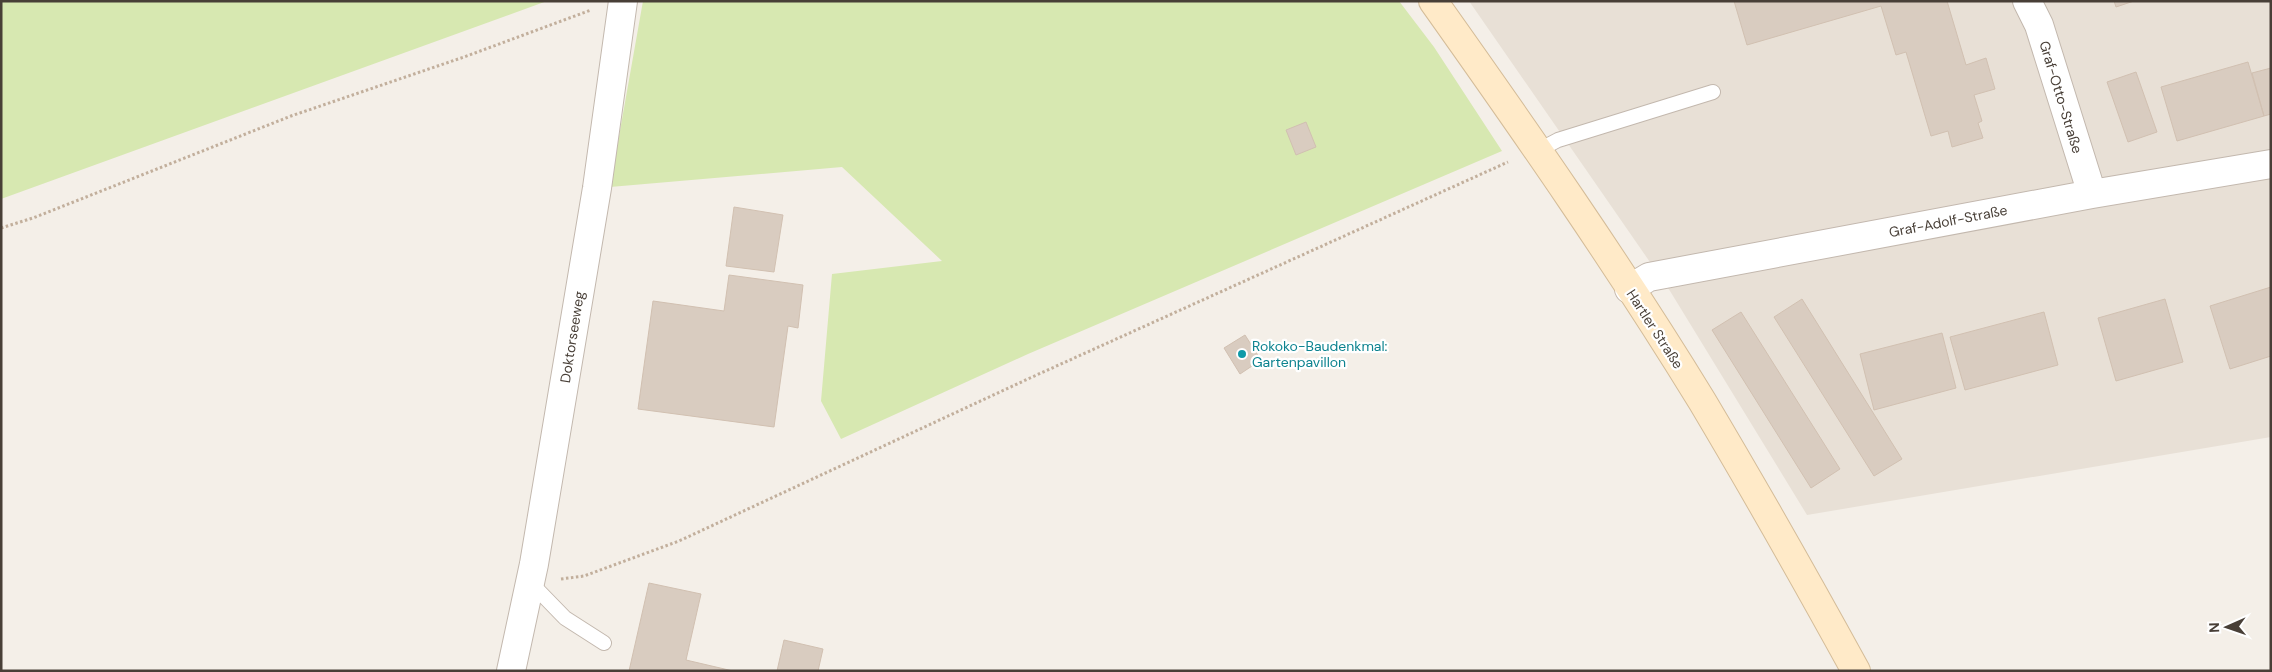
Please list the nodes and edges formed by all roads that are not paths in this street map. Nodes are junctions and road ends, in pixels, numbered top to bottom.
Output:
1 (1433, 1) edge
2 (2027, 1) edge
3 (610, 4) edge
4 (1714, 92) dead end
5 (1540, 150) junction
6 (2271, 164) edge
7 (2092, 194) junction
8 (1629, 289) junction
9 (531, 583) junction
10 (604, 643) dead end
11 (511, 671) edge
12 (1856, 671) edge

1 - 5 main road, Hartler Straße
2 - 7 street, Graf-Otto-Straße
3 - 9 street, Doktorseeweg
4 - 5 lane
5 - 8 main road, Hartler Straße
6 - 7 street, Graf-Adolf-Straße
7 - 8 street, Graf-Adolf-Straße
8 - 12 main road, Hartler Straße
9 - 10 lane
9 - 11 street, Doktorseeweg

